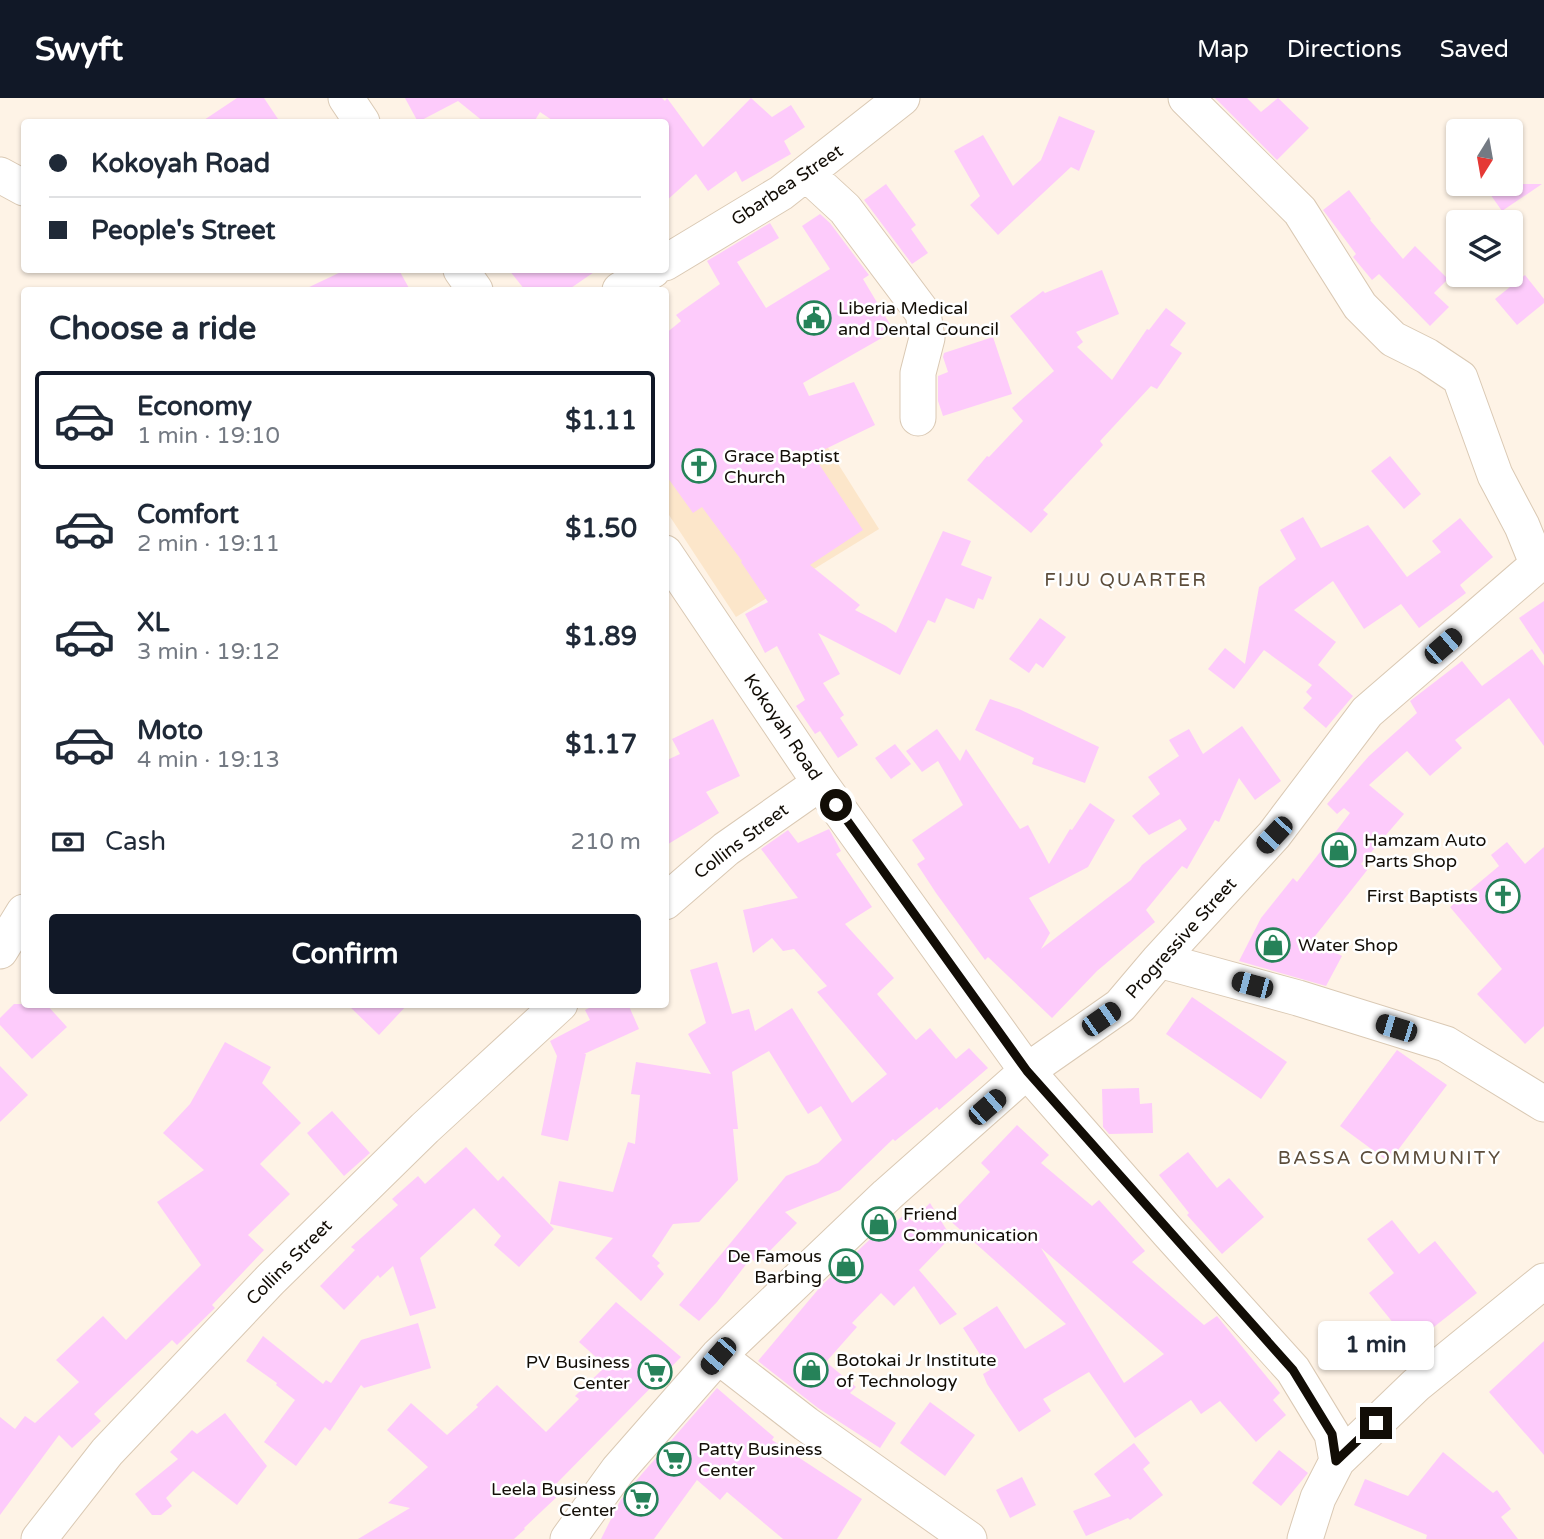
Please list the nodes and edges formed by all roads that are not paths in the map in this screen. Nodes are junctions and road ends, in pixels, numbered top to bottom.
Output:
1 (345, 98) edge
2 (902, 98) edge
3 (1186, 98) edge
4 (360, 119) edge
5 (808, 174) junction
6 (0, 176) edge
7 (21, 186) edge
8 (669, 260) edge
9 (648, 273) edge
10 (625, 287) edge
11 (918, 418) dead end
12 (669, 559) edge
13 (1541, 561) edge
14 (820, 783) junction
15 (669, 899) edge
16 (21, 917) edge
17 (0, 951) edge
18 (1159, 960) junction
19 (556, 1008) edge
20 (1027, 1071) junction
21 (1544, 1104) edge
22 (1544, 1281) edge
23 (718, 1356) junction
24 (1336, 1461) junction
25 (39, 1539) edge
26 (568, 1539) edge
27 (969, 1539) edge
28 (1305, 1539) edge

1 - 4 street
2 - 5 street, Gbarbea Street
3 - 13 street
5 - 8 street, Gbarbea Street
5 - 11 street
6 - 7 street
9 - 10 street
12 - 14 street, Kokoyah Road
13 - 18 street, Progressive Street
14 - 15 street, Collins Street
14 - 20 street, Kokoyah Road
16 - 17 street
18 - 20 street, Progressive Street
18 - 21 street
19 - 25 street, Collins Street
20 - 23 street, Progressive Street
20 - 24 street, Kokoyah Road
22 - 24 street
23 - 26 street, Progressive Street
23 - 27 street
24 - 28 street

